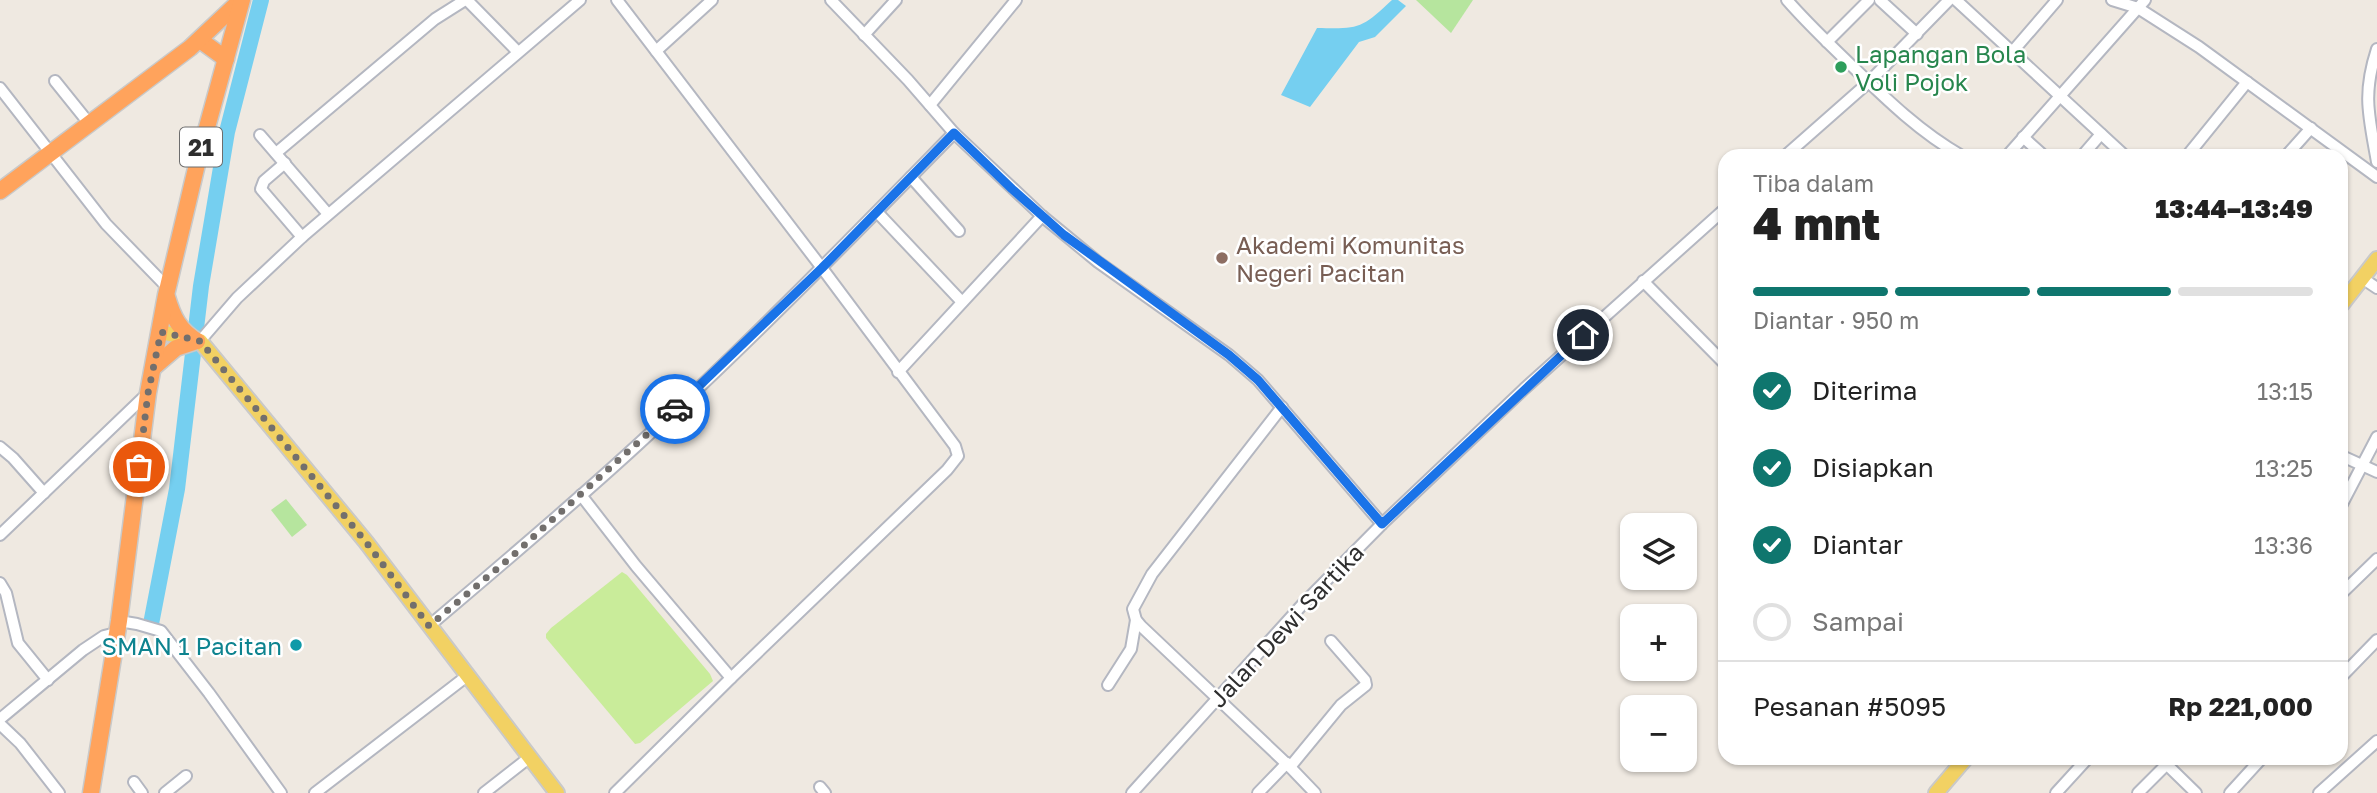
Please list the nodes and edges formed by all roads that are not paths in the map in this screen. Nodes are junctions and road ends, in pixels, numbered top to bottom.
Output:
1 (242, 0) edge
2 (466, 0) edge
3 (580, 0) edge
4 (617, 0) edge
5 (712, 0) edge
6 (831, 0) edge
7 (896, 0) edge
8 (1016, 0) edge
9 (1787, 0) edge
10 (1869, 0) edge
11 (1880, 0) edge
12 (1949, 0) edge
13 (1956, 0) edge
14 (2057, 0) edge
15 (2112, 0) edge
16 (2142, 4) edge
17 (1917, 34) junction
18 (864, 35) junction
19 (200, 40) junction
20 (1827, 42) junction
21 (2377, 49) edge
22 (656, 51) junction
23 (2012, 51) junction
24 (518, 52) junction
25 (226, 59) junction
26 (55, 81) dead end
27 (1870, 82) junction
28 (2247, 82) junction
29 (0, 88) edge
30 (2060, 96) junction
31 (930, 105) junction
32 (88, 122) junction
33 (2311, 128) junction
34 (954, 133) junction
35 (2101, 134) junction
36 (260, 135) dead end
37 (2023, 137) junction
38 (1793, 149) edge
39 (1951, 149) edge
40 (2013, 149) edge
41 (2036, 149) edge
42 (2088, 149) edge
43 (2117, 149) edge
44 (2193, 149) edge
45 (2292, 149) edge
46 (2339, 149) edge
47 (50, 152) junction
48 (276, 153) junction
49 (2348, 155) edge
50 (2377, 162) edge
51 (285, 163) junction
52 (911, 177) junction
53 (2377, 177) edge
54 (0, 191) edge
55 (877, 212) junction
56 (328, 214) junction
57 (1718, 215) edge
58 (1042, 216) junction
59 (959, 231) dead end
60 (302, 237) junction
61 (2377, 259) edge
62 (822, 268) junction
63 (2362, 278) junction
64 (1643, 281) junction
65 (2377, 288) edge
66 (167, 291) junction
67 (2348, 296) edge
68 (962, 302) junction
69 (161, 332) junction
70 (195, 340) junction
71 (1718, 357) edge
72 (154, 367) junction
73 (898, 372) junction
74 (148, 393) junction
75 (1282, 407) junction
76 (127, 413) junction
77 (2377, 438) edge
78 (143, 441) junction
79 (0, 447) edge
80 (2348, 459) edge
81 (2363, 467) junction
82 (2377, 472) edge
83 (44, 493) junction
84 (2348, 493) edge
85 (581, 495) junction
86 (1382, 524) junction
87 (0, 535) edge
88 (2377, 559) edge
89 (0, 583) edge
90 (2348, 587) edge
91 (1136, 620) junction
92 (429, 626) junction
93 (118, 627) junction
94 (2377, 640) edge
95 (1331, 641) dead end
96 (2348, 670) edge
97 (467, 676) junction
98 (731, 678) junction
99 (48, 680) junction
100 (1108, 685) dead end
101 (1217, 697) junction
102 (0, 722) edge
103 (2377, 741) edge
104 (530, 757) junction
105 (1289, 765) junction
106 (1960, 765) edge
107 (2082, 765) edge
108 (2162, 765) edge
109 (2171, 765) edge
110 (2256, 765) edge
111 (186, 776) dead end
112 (134, 782) dead end
113 (1138, 791) edge
114 (59, 793) edge
115 (91, 793) edge
116 (142, 793) edge
117 (165, 793) edge
118 (281, 793) edge
119 (315, 793) edge
120 (484, 793) edge
121 (557, 793) edge
122 (615, 793) edge
123 (1258, 793) edge
124 (1315, 793) edge
125 (1936, 793) edge
126 (2056, 793) edge
127 (2138, 793) edge
128 (2196, 793) edge
129 (2230, 793) edge
130 (2319, 793) edge

1 - 19 highway
1 - 25 highway, 21
2 - 24 street
2 - 48 street
3 - 24 street
4 - 22 street
5 - 22 street
6 - 18 street
7 - 18 street
8 - 31 street
9 - 20 street
10 - 20 street
11 - 17 street
12 - 17 street
13 - 23 street
14 - 23 street
15 - 16 street
16 - 28 street
16 - 30 street
17 - 27 street
18 - 31 street
19 - 25 highway
19 - 32 highway
20 - 27 street
21 - 50 street
22 - 62 street
23 - 30 street
24 - 56 street
25 - 66 highway, 21
26 - 32 street
27 - 38 street
27 - 39 street
28 - 33 street
28 - 44 street
29 - 47 street
30 - 35 street
30 - 37 street
31 - 34 street
32 - 47 highway
33 - 45 street
33 - 46 street
34 - 52 street
34 - 58 street
35 - 42 street
35 - 43 street
36 - 48 street
37 - 40 street
37 - 41 street
47 - 54 highway
47 - 66 street
48 - 51 street
49 - 53 street
51 - 56 street
51 - 60 street
52 - 55 street
52 - 59 street
55 - 62 street
55 - 68 street
56 - 60 street
57 - 64 street, Jalan Dewi Sartika
58 - 68 street
58 - 75 street
60 - 70 street
61 - 63 main road
62 - 73 street
62 - 85 street
63 - 65 street
63 - 67 main road
64 - 71 street
64 - 86 street, Jalan Dewi Sartika
66 - 69 highway, 21
66 - 70 highway
68 - 73 street
69 - 70 main road
69 - 72 highway, 21
70 - 72 highway
70 - 92 main road
72 - 74 highway, 21
73 - 98 street
74 - 76 street
74 - 78 highway, 21
75 - 86 street
75 - 91 street
76 - 78 street
76 - 83 street
77 - 81 street
78 - 93 highway, 21
79 - 83 street
80 - 81 street
81 - 82 street
81 - 84 street
83 - 87 street
85 - 92 street
85 - 98 street
86 - 101 street, Jalan Dewi Sartika
88 - 90 street
89 - 99 street
91 - 100 street
91 - 101 street
92 - 97 main road
93 - 99 street
93 - 115 highway, 21
93 - 118 street
94 - 96 street
95 - 105 street
97 - 104 main road
97 - 119 street
98 - 122 street
99 - 102 street
101 - 105 street
101 - 113 street, Jalan Dewi Sartika
102 - 114 street
103 - 130 street
104 - 120 street
104 - 121 main road
105 - 123 street
105 - 124 street
106 - 125 main road
107 - 126 street
108 - 127 street
109 - 128 street
110 - 129 street
111 - 117 street
112 - 116 street

